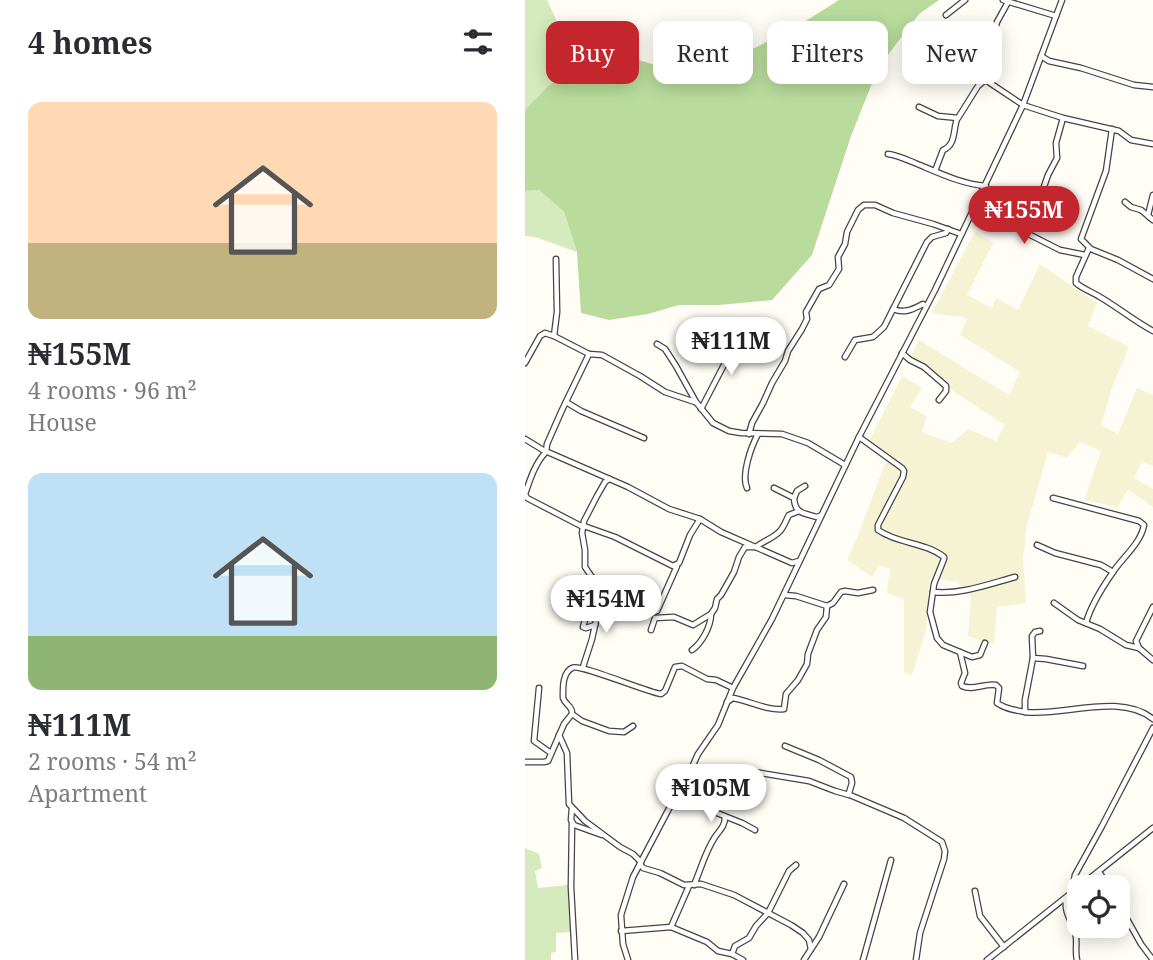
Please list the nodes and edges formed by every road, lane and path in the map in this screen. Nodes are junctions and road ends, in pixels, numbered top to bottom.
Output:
1 (965, 0) edge
2 (1062, 0) edge
3 (1005, 1) edge
4 (946, 15) dead end
5 (1056, 16) junction
6 (997, 21) edge
7 (1041, 57) junction
8 (980, 84) edge
9 (991, 84) edge
10 (1153, 87) edge
11 (1023, 105) junction
12 (919, 107) dead end
13 (958, 118) junction
14 (1063, 118) junction
15 (1112, 130) junction
16 (1153, 144) edge
17 (888, 154) dead end
18 (936, 171) junction
19 (986, 186) junction
20 (1153, 195) edge
21 (1125, 202) dead end
22 (976, 205) junction
23 (1151, 219) edge
24 (948, 229) junction
25 (1024, 232) junction
26 (961, 234) junction
27 (1089, 248) junction
28 (1085, 256) junction
29 (556, 259) dead end
30 (1153, 279) edge
31 (926, 306) junction
32 (893, 309) junction
33 (1153, 331) edge
34 (740, 334) dead end
35 (554, 336) junction
36 (657, 344) dead end
37 (902, 352) junction
38 (589, 354) junction
39 (845, 357) dead end
40 (525, 363) edge
41 (939, 400) dead end
42 (566, 402) junction
43 (696, 402) junction
44 (701, 409) junction
45 (758, 433) junction
46 (749, 434) junction
47 (859, 437) junction
48 (644, 438) dead end
49 (525, 439) edge
50 (544, 452) junction
51 (845, 465) junction
52 (609, 480) junction
53 (805, 486) dead end
54 (747, 488) dead end
55 (774, 488) dead end
56 (794, 498) junction
57 (1053, 498) dead end
58 (824, 509) junction
59 (799, 511) junction
60 (700, 519) junction
61 (583, 524) junction
62 (1037, 545) dead end
63 (756, 547) junction
64 (799, 561) junction
65 (792, 563) junction
66 (677, 565) junction
67 (794, 570) junction
68 (1113, 572) junction
69 (1015, 577) dead end
70 (873, 590) dead end
71 (933, 593) junction
72 (602, 594) junction
73 (784, 595) junction
74 (1054, 603) dead end
75 (827, 606) junction
76 (1153, 607) edge
77 (657, 611) junction
78 (644, 613) dead end
79 (711, 614) junction
80 (655, 618) junction
81 (1086, 623) junction
82 (595, 625) junction
83 (651, 630) dead end
84 (1040, 631) dead end
85 (1136, 640) junction
86 (985, 643) dead end
87 (1132, 647) junction
88 (1139, 648) junction
89 (692, 650) dead end
90 (959, 652) junction
91 (1033, 658) junction
92 (1153, 660) edge
93 (1083, 666) dead end
94 (583, 667) junction
95 (539, 688) dead end
96 (733, 688) junction
97 (727, 702) junction
98 (1025, 712) junction
99 (572, 714) junction
100 (1153, 717) edge
101 (633, 726) dead end
102 (1153, 727) edge
103 (559, 739) junction
104 (785, 746) dead end
105 (551, 753) junction
106 (525, 762) edge
107 (748, 771) dead end
108 (680, 791) junction
109 (850, 795) junction
110 (572, 807) junction
111 (725, 817) junction
112 (572, 822) junction
113 (1153, 828) edge
114 (755, 830) dead end
115 (606, 836) junction
116 (891, 860) dead end
117 (641, 863) junction
118 (796, 864) dead end
119 (1099, 872) junction
120 (1075, 875) edge
121 (1095, 875) edge
122 (1101, 875) edge
123 (844, 884) dead end
124 (691, 886) junction
125 (975, 891) dead end
126 (1066, 898) joint
127 (768, 913) junction
128 (1130, 924) edge
129 (671, 927) junction
130 (621, 931) junction
131 (1004, 947) junction
132 (811, 949) junction
133 (1151, 953) edge
134 (732, 954) junction
135 (575, 960) edge
136 (628, 960) edge
137 (743, 960) edge
138 (804, 960) edge
139 (863, 960) edge
140 (916, 960) edge
141 (987, 960) edge
142 (1077, 960) edge
143 (1153, 960) edge

1 - 4 street
2 - 5 street
3 - 5 street
3 - 6 street
5 - 7 street
7 - 10 street
7 - 11 street
8 - 13 street
9 - 11 street
11 - 14 street
11 - 19 street
12 - 13 street
13 - 18 street
14 - 15 street
14 - 25 street
15 - 16 street
15 - 27 street
17 - 18 street
18 - 19 street
19 - 22 street
20 - 23 street
21 - 23 street
22 - 25 street
22 - 26 street
24 - 26 street
24 - 32 street
24 - 46 street
25 - 28 street
26 - 31 street
27 - 28 street
27 - 30 street
28 - 33 street
29 - 35 street
31 - 32 street
31 - 37 street
32 - 39 street
34 - 44 street
35 - 38 street
35 - 40 street
36 - 43 street
37 - 41 street
37 - 47 street
38 - 42 street
38 - 43 street
42 - 48 street
42 - 50 street
43 - 44 street
44 - 46 street
45 - 46 street
45 - 51 street
45 - 54 street
47 - 51 street
47 - 71 street
49 - 50 street
50 - 52 street
50 - 61 street
51 - 58 street
52 - 60 street
52 - 61 street
53 - 56 street
55 - 56 street
56 - 59 street
57 - 68 street
58 - 59 street
58 - 64 street
59 - 63 street
60 - 63 street
60 - 66 street
61 - 66 street
61 - 72 street
62 - 68 street
63 - 65 street
63 - 79 street
64 - 65 street
64 - 67 street
65 - 67 street
66 - 77 street
67 - 73 street
68 - 81 street
69 - 71 street
70 - 75 street
71 - 90 street
72 - 82 street
72 - 82 street
73 - 75 street
73 - 96 street
74 - 81 street
75 - 97 street
76 - 85 street
77 - 78 street
77 - 80 street
79 - 80 street
79 - 89 street
80 - 83 street
81 - 87 street
82 - 94 street
84 - 91 street
85 - 87 street
85 - 88 street
86 - 90 street
87 - 88 street
88 - 92 street
90 - 98 street
91 - 93 street
91 - 98 street
94 - 96 street
94 - 99 street
95 - 105 street
96 - 97 street
97 - 108 street
98 - 100 street
99 - 101 street
99 - 103 street
102 - 120 street
103 - 105 street
103 - 110 street
104 - 109 street
105 - 106 street
107 - 109 street
108 - 111 street
108 - 117 street
109 - 140 street
110 - 112 street
110 - 115 street
111 - 114 street
111 - 124 street
112 - 115 street
112 - 135 street
113 - 119 street
115 - 117 street
116 - 139 street
117 - 124 street
117 - 130 street
118 - 127 street
119 - 121 street
119 - 122 street
123 - 132 street
124 - 127 street
124 - 129 street
125 - 131 street
126 - 131 street
126 - 142 street
127 - 132 street
127 - 134 street
128 - 133 street
129 - 130 street
129 - 134 street
130 - 136 street
131 - 141 street
132 - 138 street
133 - 143 street
134 - 137 street

